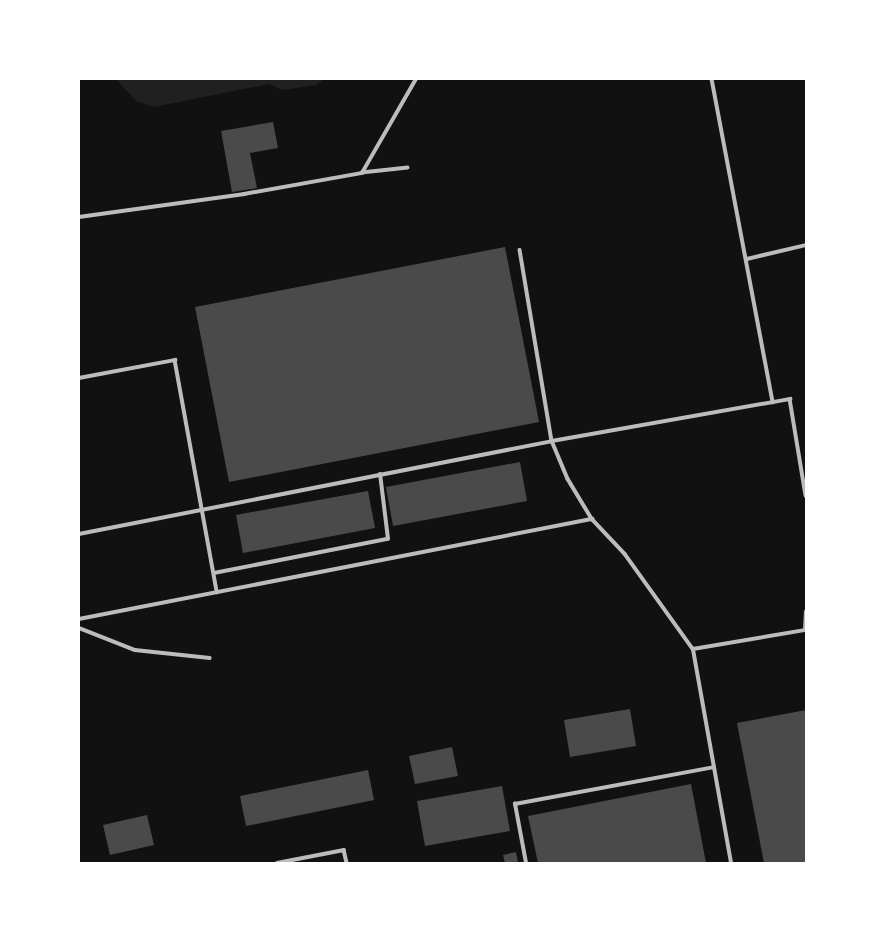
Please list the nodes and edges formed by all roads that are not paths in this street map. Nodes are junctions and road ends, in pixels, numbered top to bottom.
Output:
1 (416, 79) edge
2 (712, 79) edge
3 (408, 168) dead end
4 (362, 173) junction
5 (79, 217) edge
6 (806, 245) edge
7 (520, 250) dead end
8 (747, 259) junction
9 (79, 378) edge
10 (774, 402) junction
11 (552, 441) junction
12 (380, 474) junction
13 (806, 496) edge
14 (201, 509) junction
15 (592, 519) junction
16 (79, 534) edge
17 (214, 573) junction
18 (217, 593) junction
19 (806, 611) edge
20 (79, 619) edge
21 (79, 628) edge
22 (693, 649) junction
23 (210, 658) dead end
24 (714, 767) junction
25 (277, 863) edge
26 (346, 863) edge
27 (526, 863) edge
28 (731, 863) edge

1 - 4 lane
2 - 8 lane
3 - 4 lane
4 - 5 lane
6 - 8 lane
7 - 11 lane
8 - 10 lane
9 - 14 lane
10 - 11 lane
10 - 13 lane
11 - 12 lane
11 - 15 lane
12 - 14 lane
12 - 17 lane
14 - 16 lane
14 - 17 lane
15 - 18 lane
15 - 22 lane
17 - 18 lane
18 - 20 lane
19 - 22 lane
21 - 23 lane
22 - 24 lane
24 - 27 lane
24 - 28 lane
25 - 26 lane

